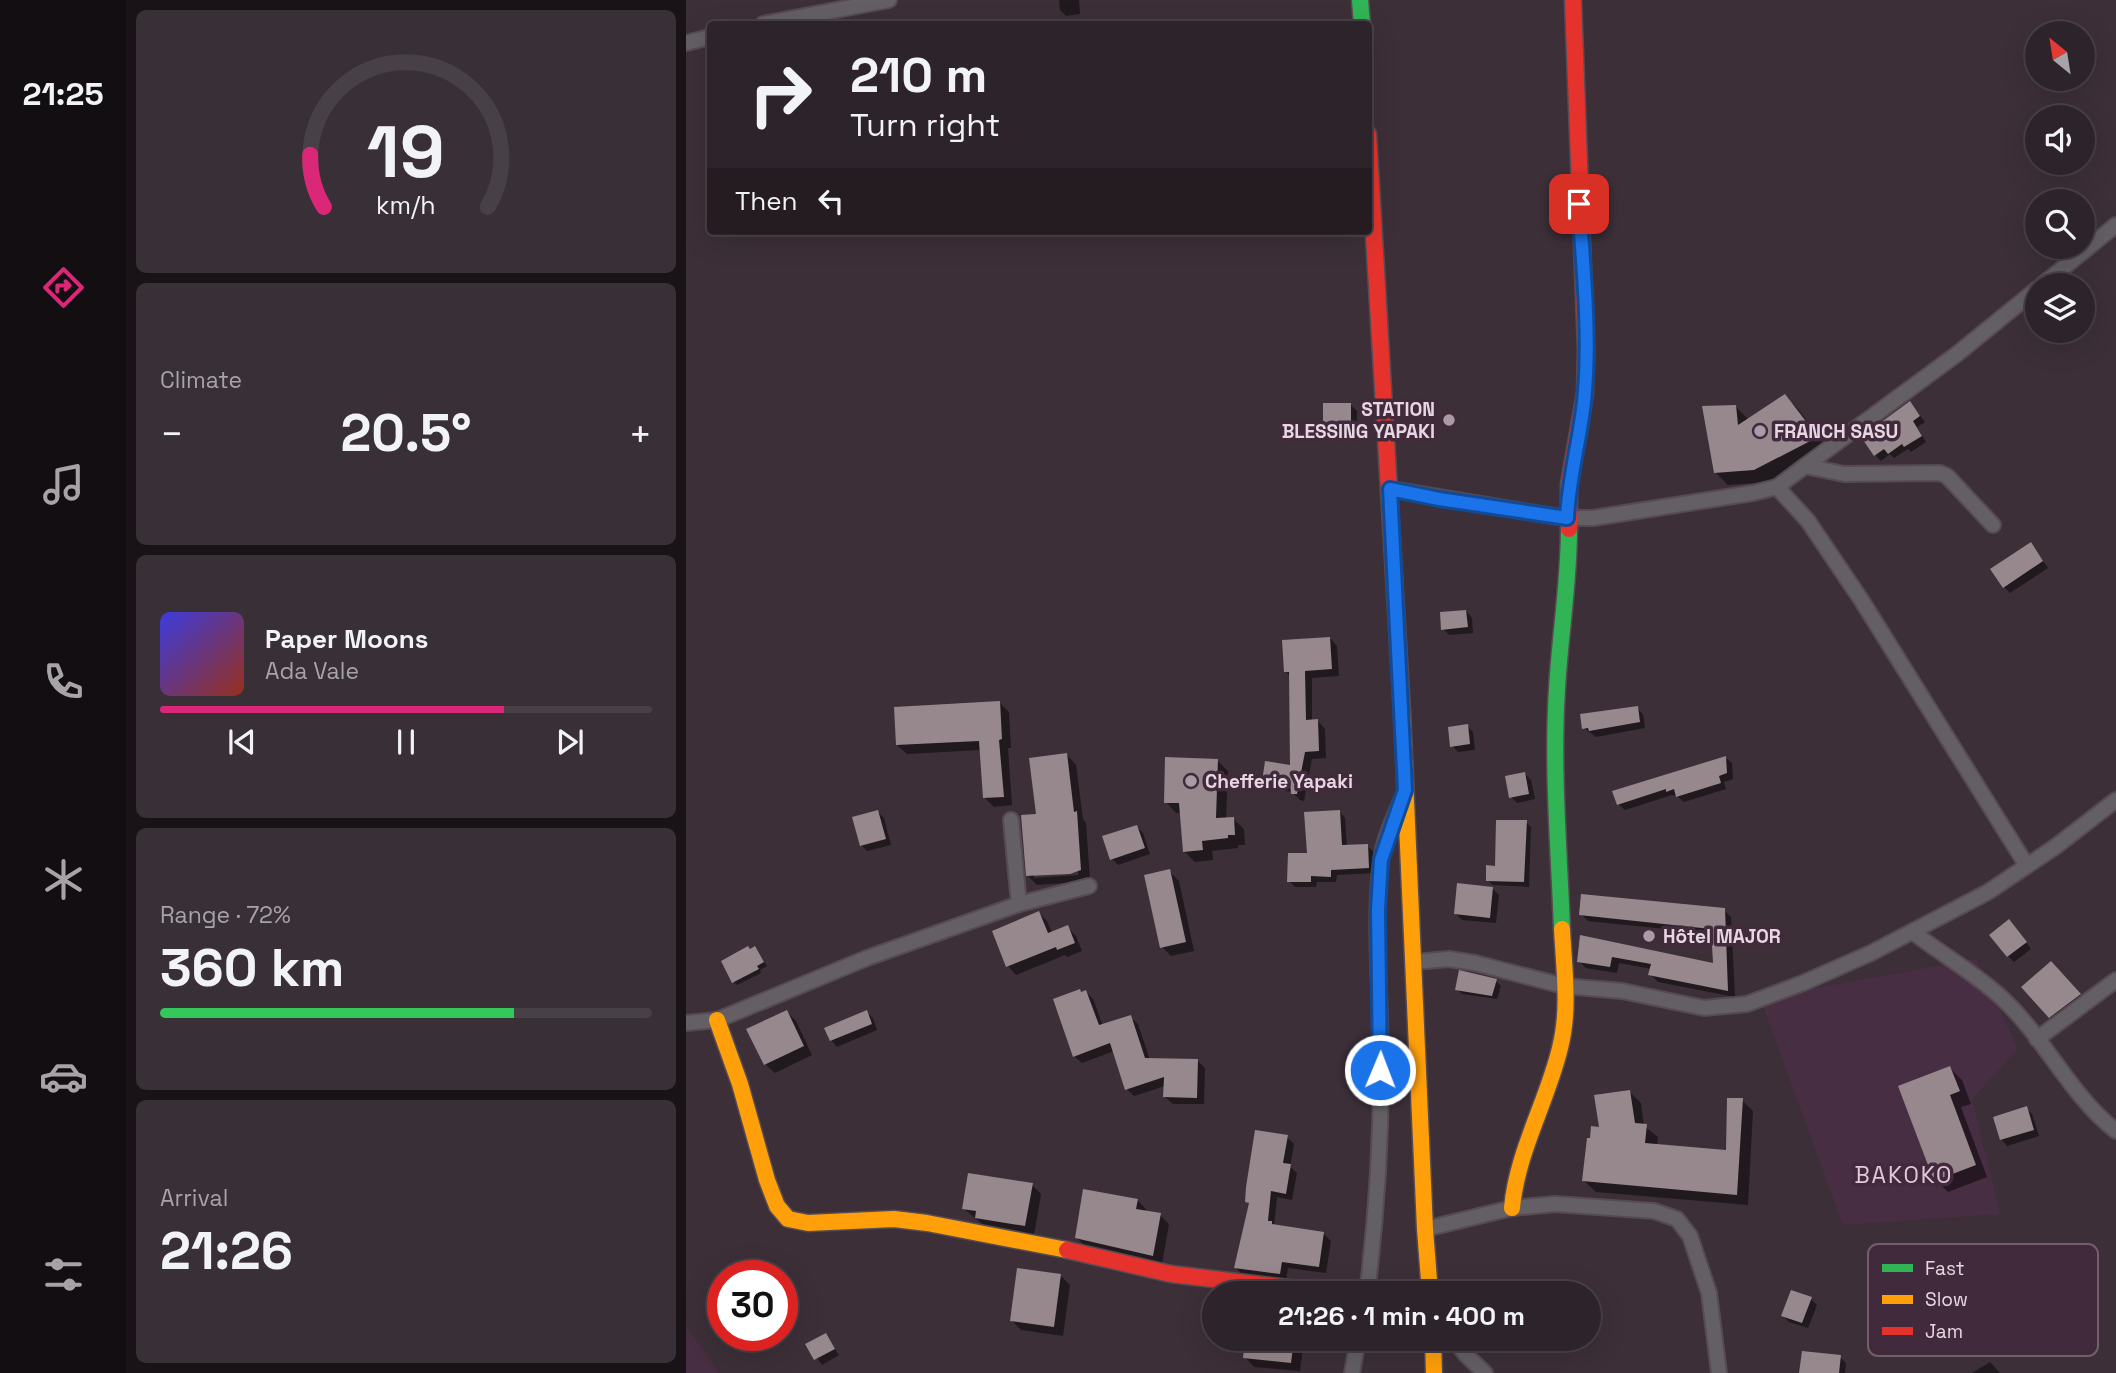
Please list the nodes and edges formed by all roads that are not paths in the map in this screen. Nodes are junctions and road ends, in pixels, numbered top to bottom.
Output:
1 (1360, 0) edge
2 (1573, 0) edge
3 (880, 1) edge
4 (778, 21) edge
5 (1362, 21) edge
6 (707, 38) edge
7 (686, 43) edge
8 (1372, 199) edge
9 (2116, 225) edge
10 (2057, 273) edge
11 (2025, 299) edge
12 (1805, 466) junction
13 (1777, 486) junction
14 (1390, 489) junction
15 (1567, 518) junction
16 (1993, 524) dead end
17 (1405, 790) junction
18 (2116, 800) edge
19 (1011, 820) dead end
20 (2027, 866) junction
21 (1089, 886) dead end
22 (1019, 904) junction
23 (1913, 932) junction
24 (1414, 962) junction
25 (2116, 980) edge
26 (1564, 986) junction
27 (717, 1020) junction
28 (686, 1023) edge
29 (2037, 1039) junction
30 (2116, 1131) edge
31 (1512, 1208) junction
32 (1425, 1230) junction
33 (1230, 1281) edge
34 (1368, 1281) edge
35 (1429, 1281) edge
36 (1356, 1351) edge
37 (1433, 1351) edge
38 (1462, 1351) edge
39 (1352, 1373) edge
40 (1434, 1373) edge
41 (1485, 1373) edge
42 (1719, 1373) edge

1 - 5 main road
2 - 15 main road
3 - 4 street
6 - 7 street
8 - 14 main road
9 - 10 street
11 - 12 street
12 - 13 street
12 - 16 street
13 - 15 street
13 - 20 street
14 - 15 street
14 - 17 main road
15 - 26 main road
17 - 24 main road
17 - 34 street
18 - 20 street
19 - 22 street
20 - 23 street
21 - 22 street
22 - 27 street
23 - 26 street
23 - 29 street
24 - 26 street
24 - 32 main road
25 - 29 street
26 - 31 main road
27 - 28 street
27 - 33 main road
29 - 30 street
31 - 32 street
31 - 42 street
32 - 35 main road
36 - 39 street
37 - 40 main road
38 - 41 street

